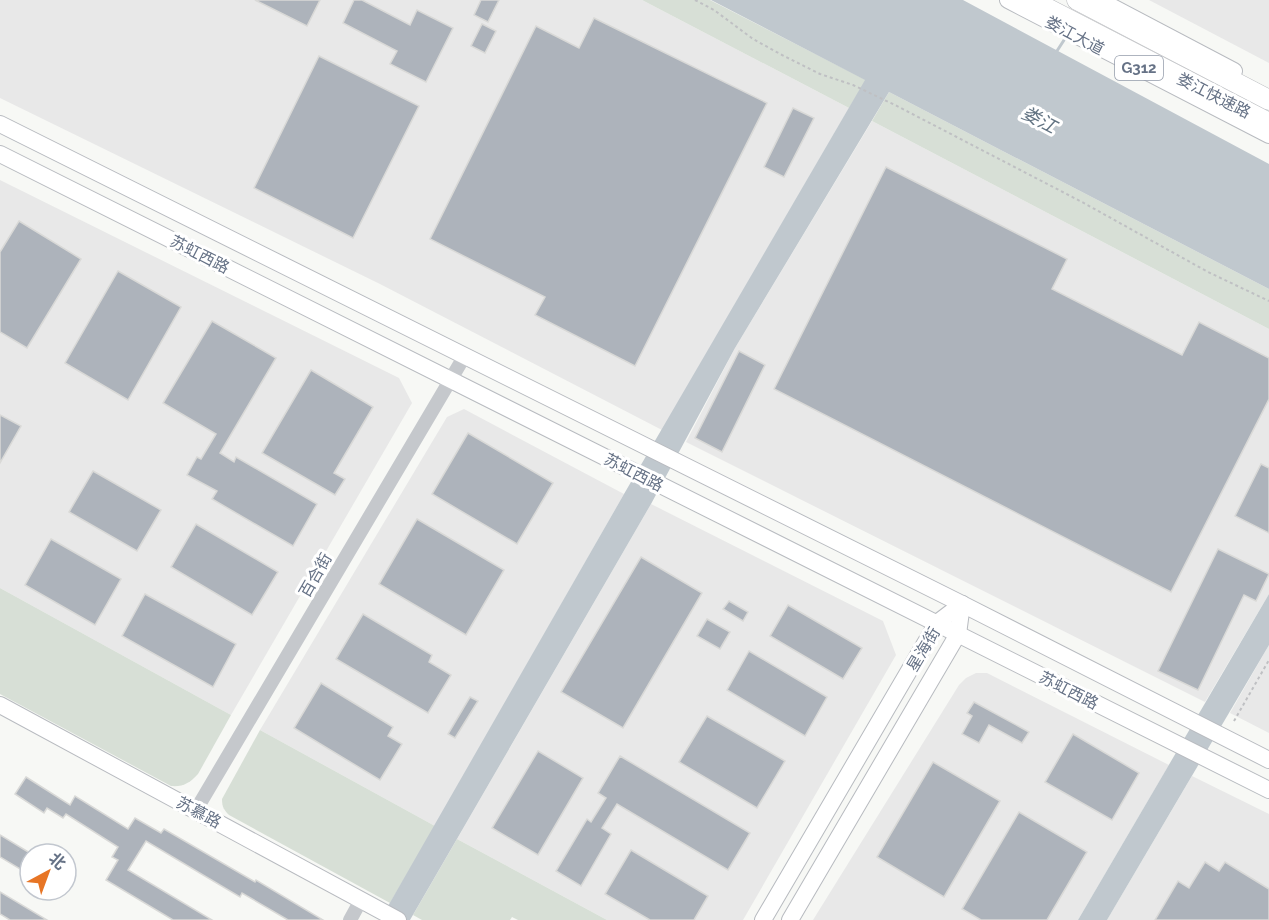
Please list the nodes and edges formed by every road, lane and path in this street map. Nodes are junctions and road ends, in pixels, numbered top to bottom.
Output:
1 (695, 0) edge
2 (1008, 0) edge
3 (1031, 0) edge
4 (1077, 0) edge
5 (1099, 0) edge
6 (1269, 89) edge
7 (1269, 100) edge
8 (1269, 123) edge
9 (0, 124) edge
10 (1269, 135) edge
11 (0, 154) edge
12 (1269, 302) edge
13 (464, 357) junction
14 (449, 380) junction
15 (962, 604) junction
16 (937, 623) junction
17 (958, 634) junction
18 (1269, 660) edge
19 (0, 705) edge
20 (1234, 721) dead end
21 (1269, 760) edge
22 (1269, 790) edge
23 (196, 810) junction
24 (361, 900) junction
25 (350, 920) edge
26 (398, 920) edge
27 (763, 920) edge
28 (790, 920) edge

1 - 12 path
2 - 10 main road, 娄江大道 / G312
3 - 8 highway, 娄江快速路 / G312
4 - 7 highway, 娄江快速路 / G312
5 - 6 main road, G312
9 - 13 main road, 苏虹西路
11 - 14 main road, 苏虹西路
13 - 14 street, 百合街
13 - 15 main road, 苏虹西路
14 - 16 main road, 苏虹西路
14 - 23 street, 百合街
15 - 16 main road, 星海街
15 - 17 main road, 星海街
15 - 21 main road, 苏虹西路
16 - 17 main road, 苏虹西路
16 - 27 main road, 星海街
17 - 22 main road, 苏虹西路
17 - 28 main road, 星海街
18 - 20 path
19 - 23 main road, 苏慕路
23 - 24 main road, 苏慕路
24 - 25 street
24 - 26 main road, 苏慕路

